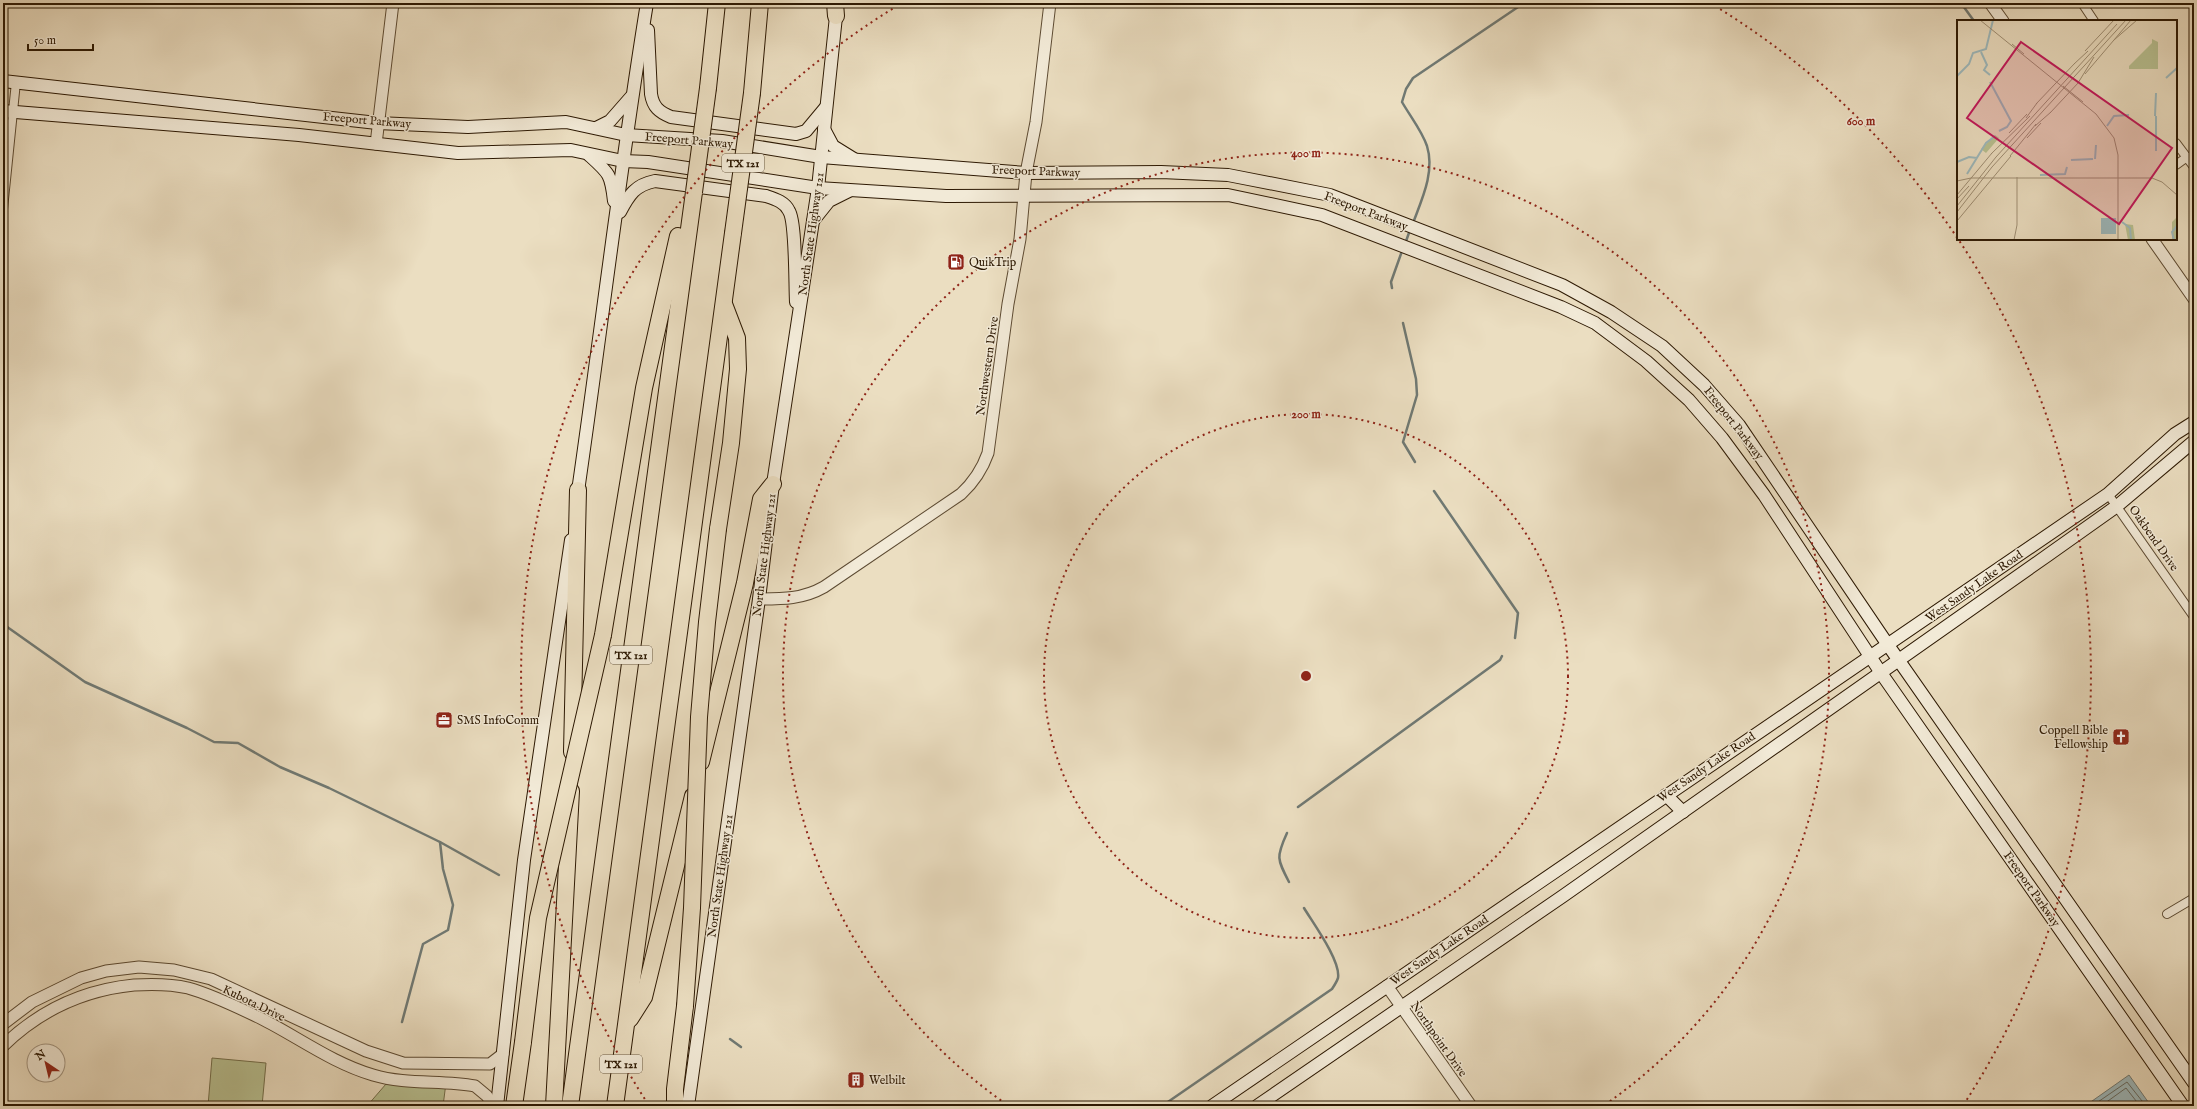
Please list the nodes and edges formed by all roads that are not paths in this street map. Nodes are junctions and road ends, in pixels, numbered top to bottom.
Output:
1 (393, 3) edge
2 (717, 3) edge
3 (760, 3) edge
4 (1050, 3) edge
5 (1990, 3) edge
6 (2082, 3) edge
7 (646, 4) edge
8 (836, 7) edge
9 (2002, 20) edge
10 (2093, 20) edge
11 (3, 81) edge
12 (16, 82) junction
13 (632, 96) junction
14 (826, 106) junction
15 (8, 112) edge
16 (377, 123) junction
17 (596, 128) junction
18 (824, 130) junction
19 (626, 135) junction
20 (376, 144) junction
21 (2177, 145) edge
22 (588, 154) junction
23 (821, 157) junction
24 (2187, 157) junction
25 (857, 160) junction
26 (624, 161) junction
27 (2177, 164) edge
28 (2194, 167) edge
29 (1026, 173) junction
30 (818, 188) junction
31 (851, 190) junction
32 (1024, 198) junction
33 (693, 199) junction
34 (3, 209) edge
35 (616, 221) junction
36 (813, 222) junction
37 (2153, 240) edge
38 (2194, 299) edge
39 (723, 303) junction
40 (797, 331) junction
41 (2194, 422) edge
42 (2194, 441) edge
43 (773, 484) junction
44 (1780, 484) junction
45 (578, 490) junction
46 (2108, 494) junction
47 (1764, 495) junction
48 (2117, 506) junction
49 (759, 599) junction
50 (2194, 617) edge
51 (1888, 645) junction
52 (1870, 657) junction
53 (1899, 660) junction
54 (1881, 673) junction
55 (1988, 788) junction
56 (1666, 795) junction
57 (1970, 800) junction
58 (1683, 812) junction
59 (2064, 897) junction
60 (2194, 898) edge
61 (2046, 910) junction
62 (2167, 914) dead end
63 (1387, 986) junction
64 (1402, 1007) junction
65 (2144, 1012) junction
66 (628, 1022) junction
67 (3, 1024) edge
68 (2126, 1024) junction
69 (3, 1046) edge
70 (503, 1054) junction
71 (2194, 1083) edge
72 (493, 1106) edge
73 (497, 1106) edge
74 (514, 1106) edge
75 (554, 1106) edge
76 (570, 1106) edge
77 (615, 1106) edge
78 (675, 1106) edge
79 (688, 1106) edge
80 (1212, 1106) edge
81 (1257, 1106) edge
82 (1471, 1106) edge
83 (2183, 1106) edge

1 - 16 street
2 - 33 highway, TX 121, bridge
3 - 39 highway, TX 121, bridge
4 - 29 street, Northwestern Drive
5 - 9 street
6 - 10 street
7 - 13 main road
7 - 14 main road
8 - 14 main road, North State Highway 121
11 - 12 main road, Freeport Parkway
12 - 15 street
12 - 16 main road, Freeport Parkway
13 - 17 main road
13 - 19 main road
14 - 18 main road, North State Highway 121
15 - 20 main road, Freeport Parkway
15 - 34 street
16 - 17 main road, Freeport Parkway
16 - 20 street
17 - 19 main road, Freeport Parkway
18 - 23 main road, North State Highway 121
18 - 25 main road
19 - 23 main road, Freeport Parkway
19 - 26 main road
20 - 22 main road, Freeport Parkway
21 - 24 street
22 - 26 main road, Freeport Parkway
22 - 35 main road
23 - 25 main road, Freeport Parkway
23 - 30 main road, North State Highway 121
24 - 27 street
24 - 28 street
25 - 29 main road, Freeport Parkway
26 - 30 main road, Freeport Parkway
26 - 35 main road
29 - 32 street, Northwestern Drive
29 - 44 main road, Freeport Parkway
30 - 31 main road, Freeport Parkway
30 - 36 main road, North State Highway 121
31 - 32 main road, Freeport Parkway
31 - 36 main road
32 - 47 main road, Freeport Parkway
32 - 49 street, Northwestern Drive
33 - 74 highway, bridge
33 - 76 highway, TX 121
35 - 40 main road
35 - 45 main road
36 - 40 main road, North State Highway 121
37 - 38 street
39 - 66 highway, TX 121
39 - 78 highway, bridge
40 - 43 main road, North State Highway 121
41 - 46 main road, West Sandy Lake Road
42 - 48 main road, West Sandy Lake Road
43 - 49 main road, North State Highway 121
43 - 66 highway
44 - 47 main road
44 - 51 main road, Freeport Parkway
45 - 70 main road
45 - 75 highway
46 - 48 street, Oakbend Drive
46 - 51 main road, West Sandy Lake Road
47 - 52 main road, Freeport Parkway
48 - 50 street, Oakbend Drive
48 - 53 main road, West Sandy Lake Road
49 - 79 main road, North State Highway 121
51 - 52 main road, West Sandy Lake Road
51 - 53 main road, Freeport Parkway
52 - 54 main road, Freeport Parkway
52 - 56 main road, West Sandy Lake Road
53 - 54 main road, West Sandy Lake Road
53 - 55 main road, Freeport Parkway
54 - 57 main road, Freeport Parkway
54 - 58 main road, West Sandy Lake Road
55 - 57 main road
55 - 59 main road, Freeport Parkway
56 - 58 main road
56 - 63 main road, West Sandy Lake Road
57 - 61 main road, Freeport Parkway
58 - 64 main road, West Sandy Lake Road
59 - 61 main road
59 - 65 main road, Freeport Parkway
60 - 62 street
61 - 68 main road, Freeport Parkway
63 - 64 street, Northpoint Drive
63 - 80 main road, West Sandy Lake Road
64 - 81 main road, West Sandy Lake Road
64 - 82 street, Northpoint Drive
65 - 68 main road
65 - 71 main road, Freeport Parkway
66 - 77 highway, TX 121
67 - 70 street, Kubota Drive
68 - 83 main road, Freeport Parkway
69 - 72 street, Kubota Drive
70 - 73 main road

